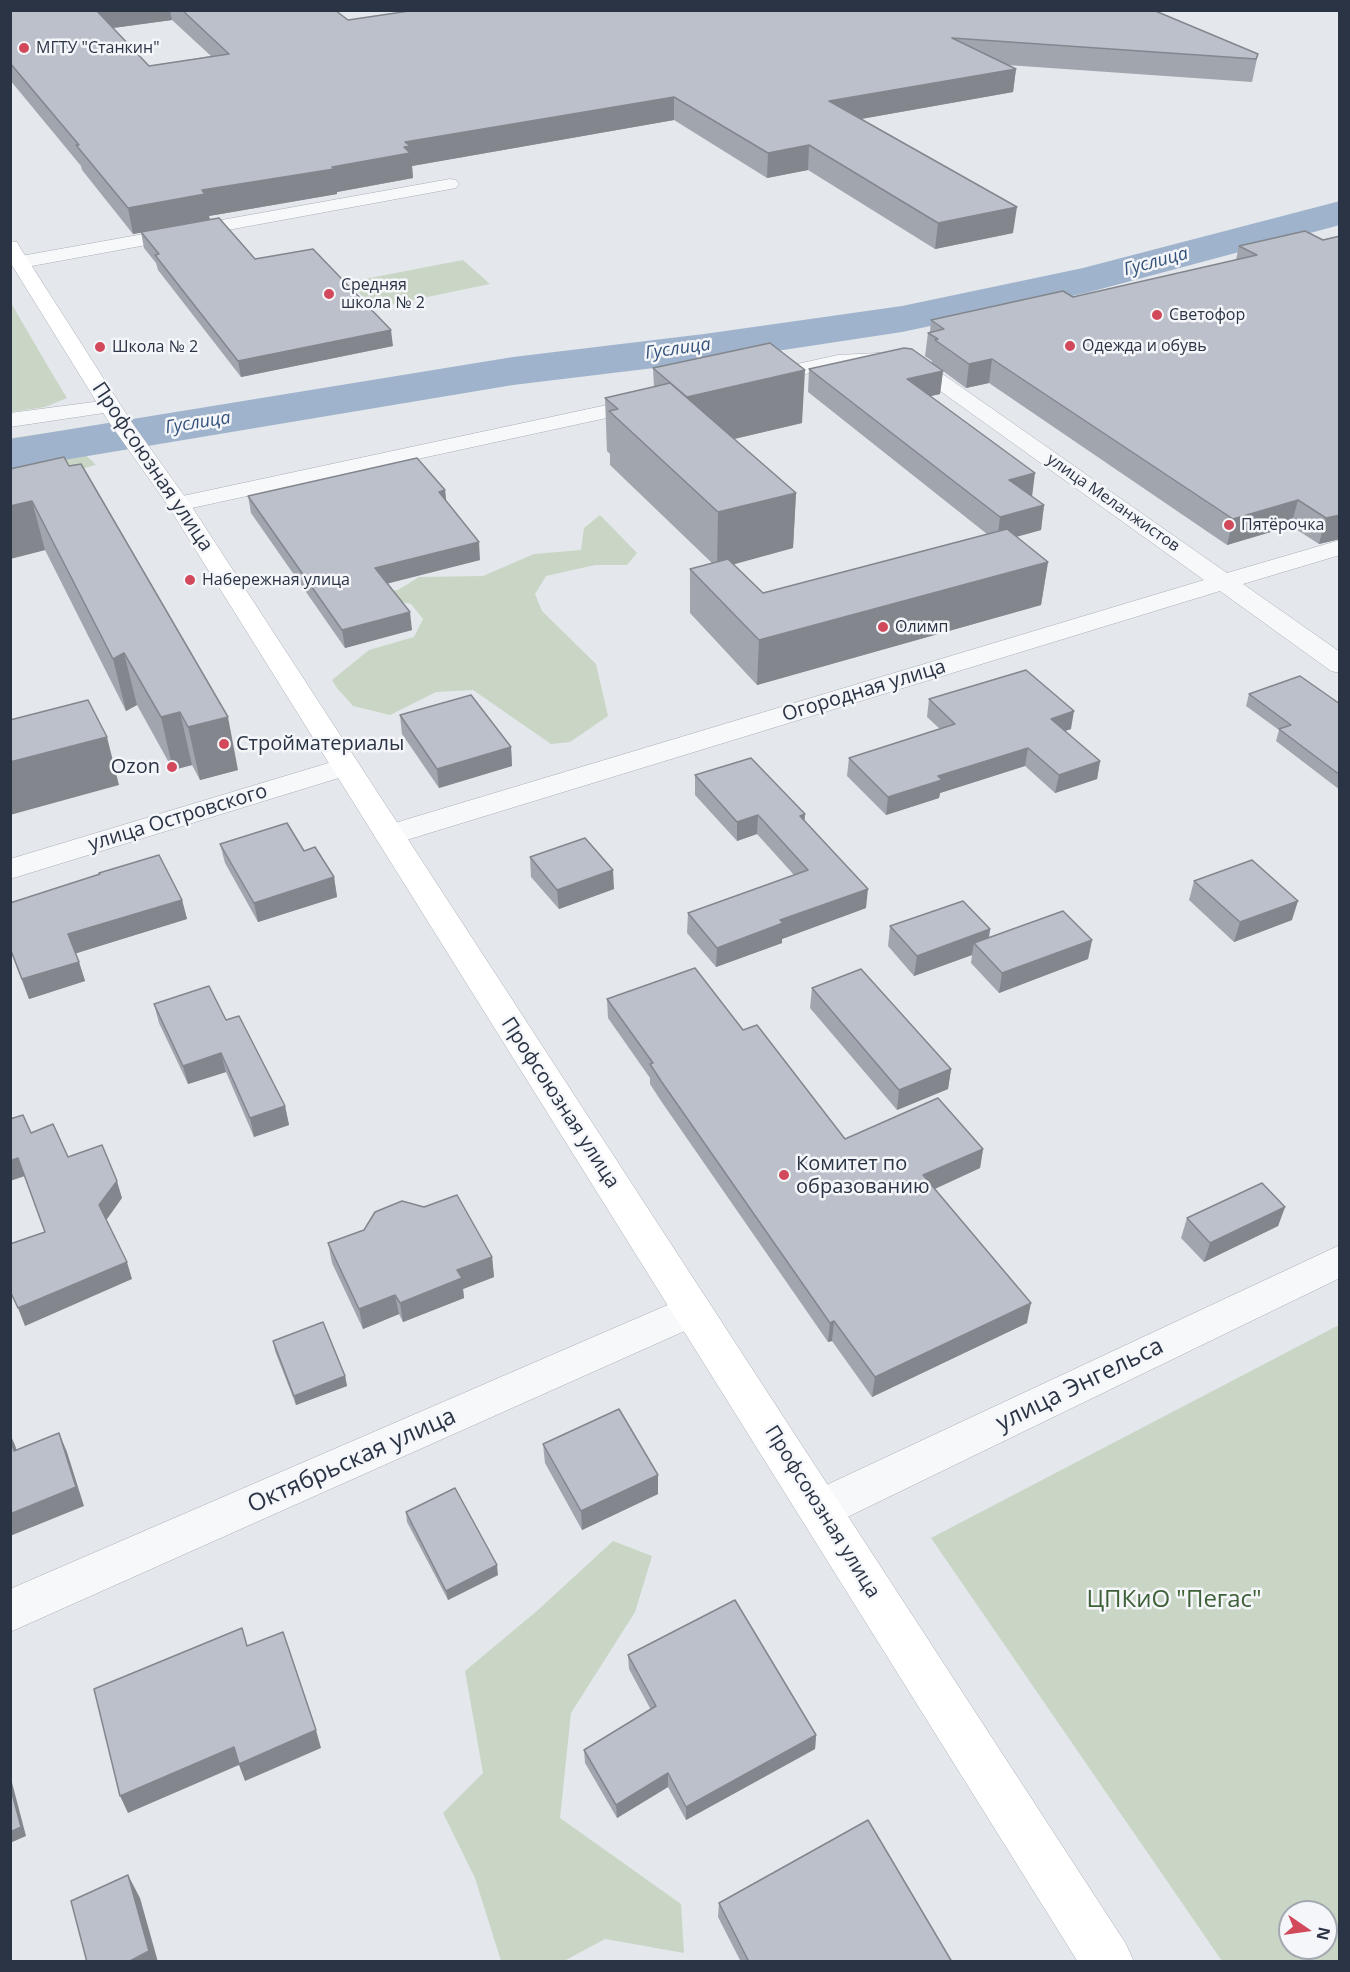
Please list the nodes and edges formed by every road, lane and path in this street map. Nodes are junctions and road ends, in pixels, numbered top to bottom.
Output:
1 (450, 184) dead end
2 (16, 254) edge
3 (733, 384) edge
4 (666, 398) edge
5 (10, 420) edge
6 (123, 426) junction
7 (178, 504) junction
8 (1340, 548) edge
9 (1223, 582) junction
10 (1340, 665) edge
11 (345, 767) junction
12 (389, 835) junction
13 (10, 869) edge
14 (1340, 1260) edge
15 (693, 1310) junction
16 (820, 1509) junction
17 (10, 1611) edge
18 (1108, 1962) edge

1 - 2 street
2 - 6 main road, Профсоюзная улица
3 - 9 street, улица Меланжистов
4 - 7 street
5 - 6 street
6 - 7 main road, Профсоюзная улица
7 - 11 main road, Профсоюзная улица
8 - 9 street, Огородная улица
9 - 10 street, улица Меланжистов
9 - 12 street, Огородная улица
11 - 12 main road, Профсоюзная улица
11 - 13 street, улица Островского
12 - 15 main road, Профсоюзная улица
14 - 16 street, улица Энгельса
15 - 16 main road, Профсоюзная улица
15 - 17 street, Октябрьская улица
16 - 18 main road, Профсоюзная улица

